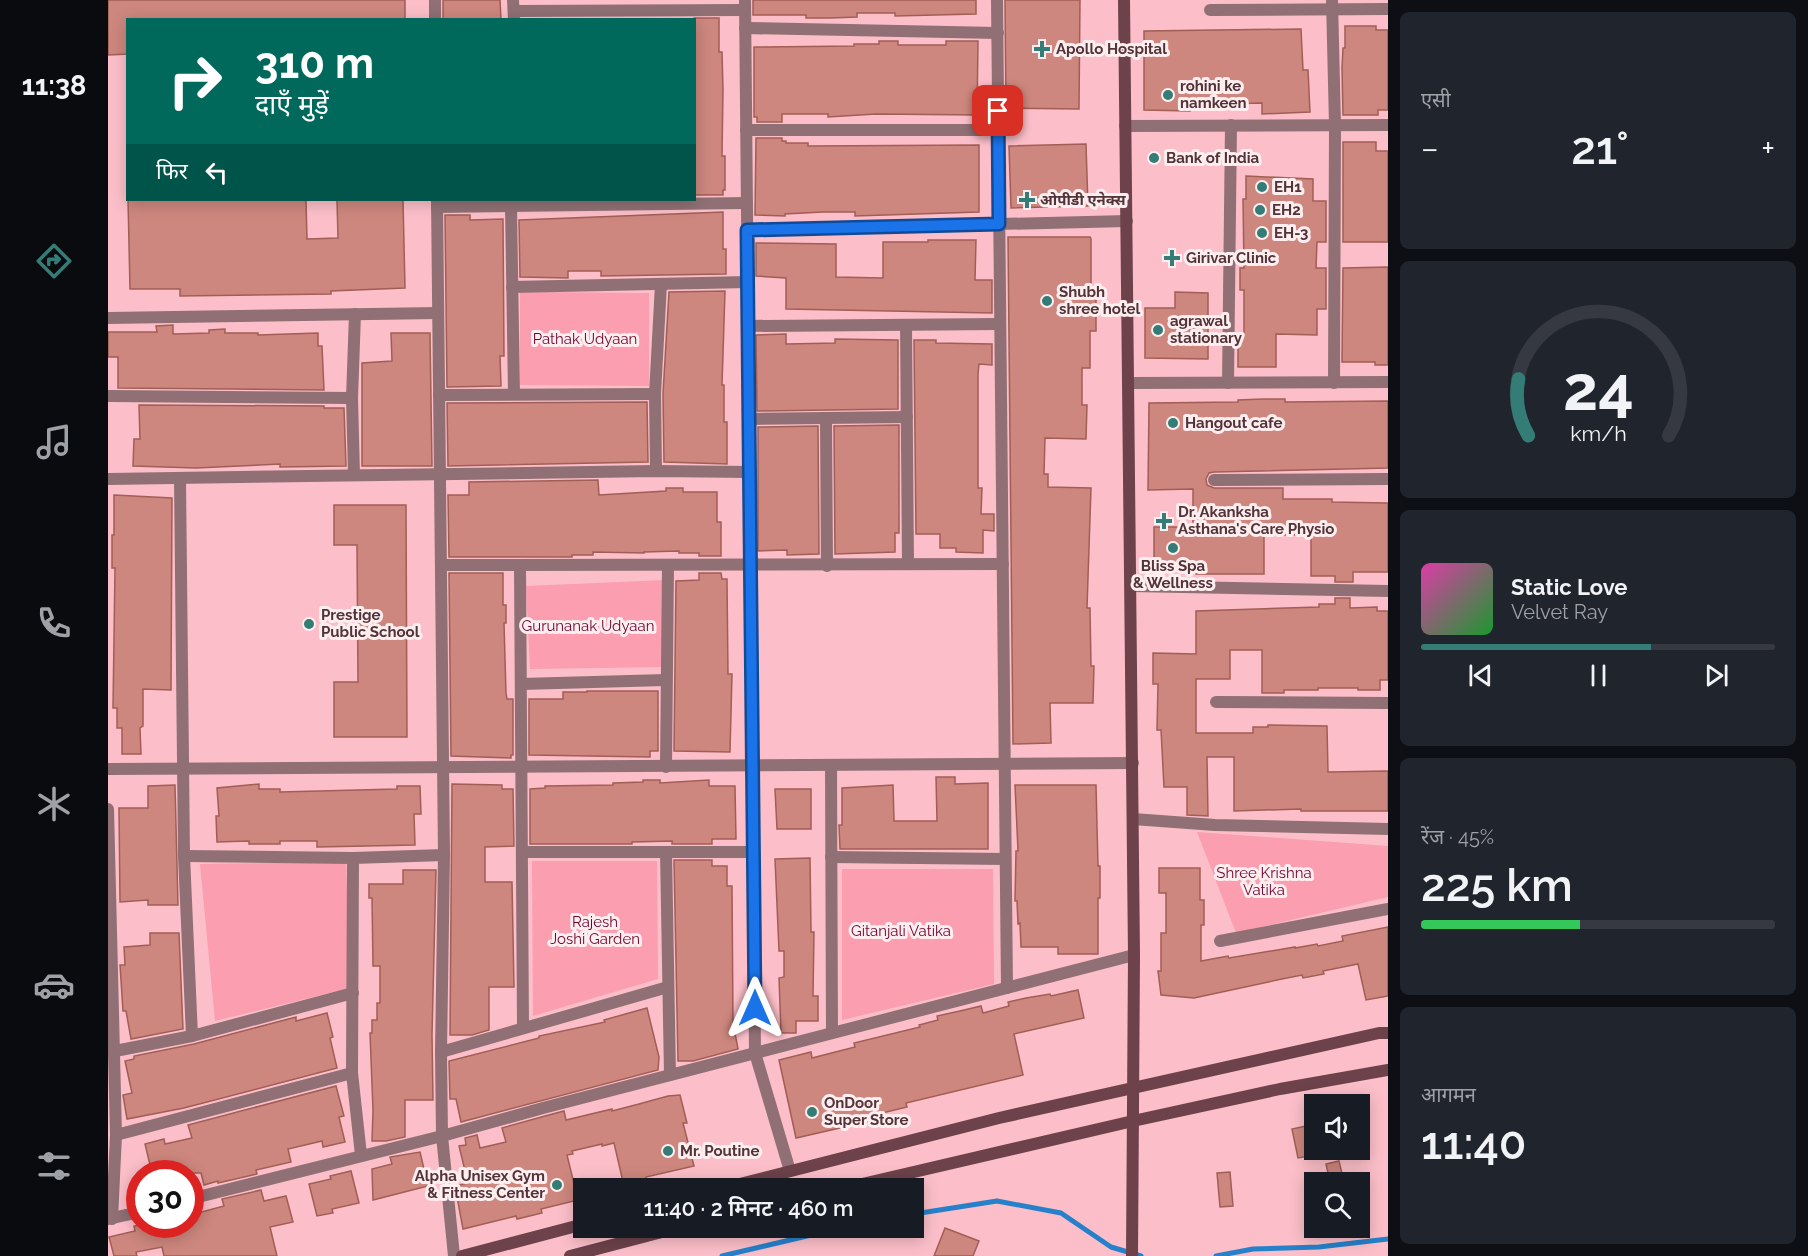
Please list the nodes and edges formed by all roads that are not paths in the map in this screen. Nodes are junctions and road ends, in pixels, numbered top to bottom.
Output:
1 (435, 0) edge
2 (997, 0) edge
3 (1124, 0) edge
4 (745, 5) edge
5 (1332, 5) edge
6 (1388, 9) edge
7 (514, 10) edge
8 (1210, 10) dead end
9 (660, 15) edge
10 (435, 18) edge
11 (745, 28) junction
12 (998, 33) junction
13 (1231, 125) junction
14 (1335, 125) junction
15 (1388, 125) edge
16 (1125, 126) junction
17 (746, 130) junction
18 (998, 130) junction
19 (660, 202) edge
20 (437, 203) edge
21 (747, 203) junction
22 (511, 206) junction
23 (1127, 221) junction
24 (999, 224) junction
25 (747, 230) junction
26 (748, 282) junction
27 (661, 284) junction
28 (512, 287) junction
29 (438, 313) junction
30 (355, 314) junction
31 (108, 318) edge
32 (1000, 324) junction
33 (906, 325) junction
34 (748, 326) junction
35 (1334, 382) junction
36 (1388, 382) edge
37 (1129, 383) junction
38 (1228, 383) junction
39 (514, 394) junction
40 (655, 394) junction
41 (439, 395) junction
42 (108, 396) edge
43 (352, 398) junction
44 (907, 417) junction
45 (826, 418) junction
46 (749, 419) junction
47 (656, 471) junction
48 (750, 472) junction
49 (440, 474) junction
50 (354, 475) junction
51 (108, 479) edge
52 (180, 479) junction
53 (1388, 479) edge
54 (1214, 480) dead end
55 (750, 564) junction
56 (908, 564) junction
57 (1003, 564) junction
58 (441, 565) junction
59 (520, 565) junction
60 (668, 565) junction
61 (827, 566) junction
62 (1131, 586) junction
63 (1388, 591) edge
64 (666, 680) junction
65 (520, 684) junction
66 (1216, 702) dead end
67 (1388, 703) edge
68 (1132, 763) junction
69 (1004, 764) junction
70 (831, 765) junction
71 (666, 766) junction
72 (753, 766) junction
73 (183, 768) junction
74 (443, 768) junction
75 (521, 768) junction
76 (108, 769) edge
77 (108, 809) edge
78 (1133, 819) junction
79 (1388, 829) edge
80 (522, 852) junction
81 (666, 852) junction
82 (753, 852) junction
83 (444, 855) junction
84 (184, 856) junction
85 (831, 857) junction
86 (353, 858) junction
87 (1005, 859) junction
88 (1388, 909) edge
89 (1220, 941) dead end
90 (1134, 955) junction
91 (668, 987) junction
92 (1007, 988) junction
93 (353, 993) junction
94 (523, 1028) junction
95 (832, 1033) junction
96 (1388, 1033) edge
97 (192, 1036) junction
98 (115, 1051) junction
99 (441, 1052) junction
100 (755, 1053) junction
101 (1388, 1070) edge
102 (352, 1073) junction
103 (670, 1075) junction
104 (1134, 1089) junction
105 (1133, 1120) junction
106 (116, 1135) junction
107 (442, 1136) junction
108 (361, 1155) junction
109 (790, 1171) junction
110 (763, 1178) edge
111 (887, 1178) edge
112 (204, 1195) edge
113 (126, 1215) edge
114 (110, 1219) edge
115 (573, 1227) edge
116 (639, 1238) edge
117 (454, 1256) edge
118 (462, 1256) edge
119 (570, 1256) edge
120 (1132, 1256) edge

1 - 10 street
2 - 12 street
3 - 16 main road
4 - 9 street
4 - 11 street
5 - 6 street
5 - 8 street
5 - 14 street
7 - 9 street
11 - 12 street
11 - 17 street
12 - 18 street
13 - 14 street
13 - 16 street
13 - 38 street
14 - 15 street
14 - 35 street
16 - 23 main road
17 - 18 street
17 - 21 street
18 - 24 street
19 - 21 street
19 - 22 street
20 - 22 street
20 - 29 street
21 - 25 street
22 - 28 street
23 - 24 street
23 - 37 main road
24 - 25 street
24 - 32 street
25 - 26 street
26 - 27 street
26 - 34 street
27 - 28 street
27 - 40 street
28 - 39 street
29 - 30 street
29 - 41 street
30 - 31 street
30 - 43 street
32 - 33 street
32 - 57 street
33 - 34 street
33 - 44 street
34 - 46 street
35 - 36 street
35 - 38 street
37 - 38 street
37 - 62 main road
39 - 40 street
39 - 41 street
40 - 47 street
41 - 49 street
42 - 43 street
43 - 50 street
44 - 45 street
44 - 56 street
45 - 46 street
45 - 61 street
46 - 48 street
47 - 48 street
47 - 49 street
48 - 55 street
49 - 50 street
49 - 58 street
50 - 52 street
51 - 52 street
52 - 73 street
53 - 54 street
55 - 60 street
55 - 61 street
55 - 72 street
56 - 57 street
56 - 61 street
57 - 69 street
58 - 59 street
58 - 74 street
59 - 60 street
59 - 65 street
60 - 64 street
62 - 63 street
62 - 68 main road
64 - 65 street
64 - 71 street
65 - 75 street
66 - 67 street
68 - 69 street
68 - 78 main road
69 - 70 street
69 - 87 street
70 - 72 street
70 - 85 street
71 - 72 street
71 - 75 street
72 - 82 street
73 - 74 street
73 - 76 street
73 - 84 street
74 - 75 street
74 - 83 street
75 - 80 street
77 - 98 street
78 - 79 street
78 - 90 main road
80 - 81 street
80 - 94 street
81 - 82 street
81 - 91 street
82 - 100 street
83 - 86 street
83 - 99 street
84 - 86 street
84 - 97 street
85 - 87 street
85 - 95 street
86 - 93 street
87 - 92 street
88 - 89 street
90 - 92 street
90 - 104 main road
91 - 94 street
91 - 103 street
92 - 95 street
93 - 97 street
93 - 102 street
94 - 99 street
95 - 100 street
96 - 104 main road
97 - 98 street
98 - 106 street
99 - 107 street
100 - 103 street
100 - 109 street
101 - 105 main road
102 - 106 street
102 - 108 street
103 - 107 street
104 - 105 main road
104 - 109 main road
105 - 111 main road
105 - 120 main road
106 - 114 street
107 - 108 street
107 - 117 street
108 - 112 street
109 - 110 main road
113 - 114 street
115 - 118 main road
116 - 119 main road

